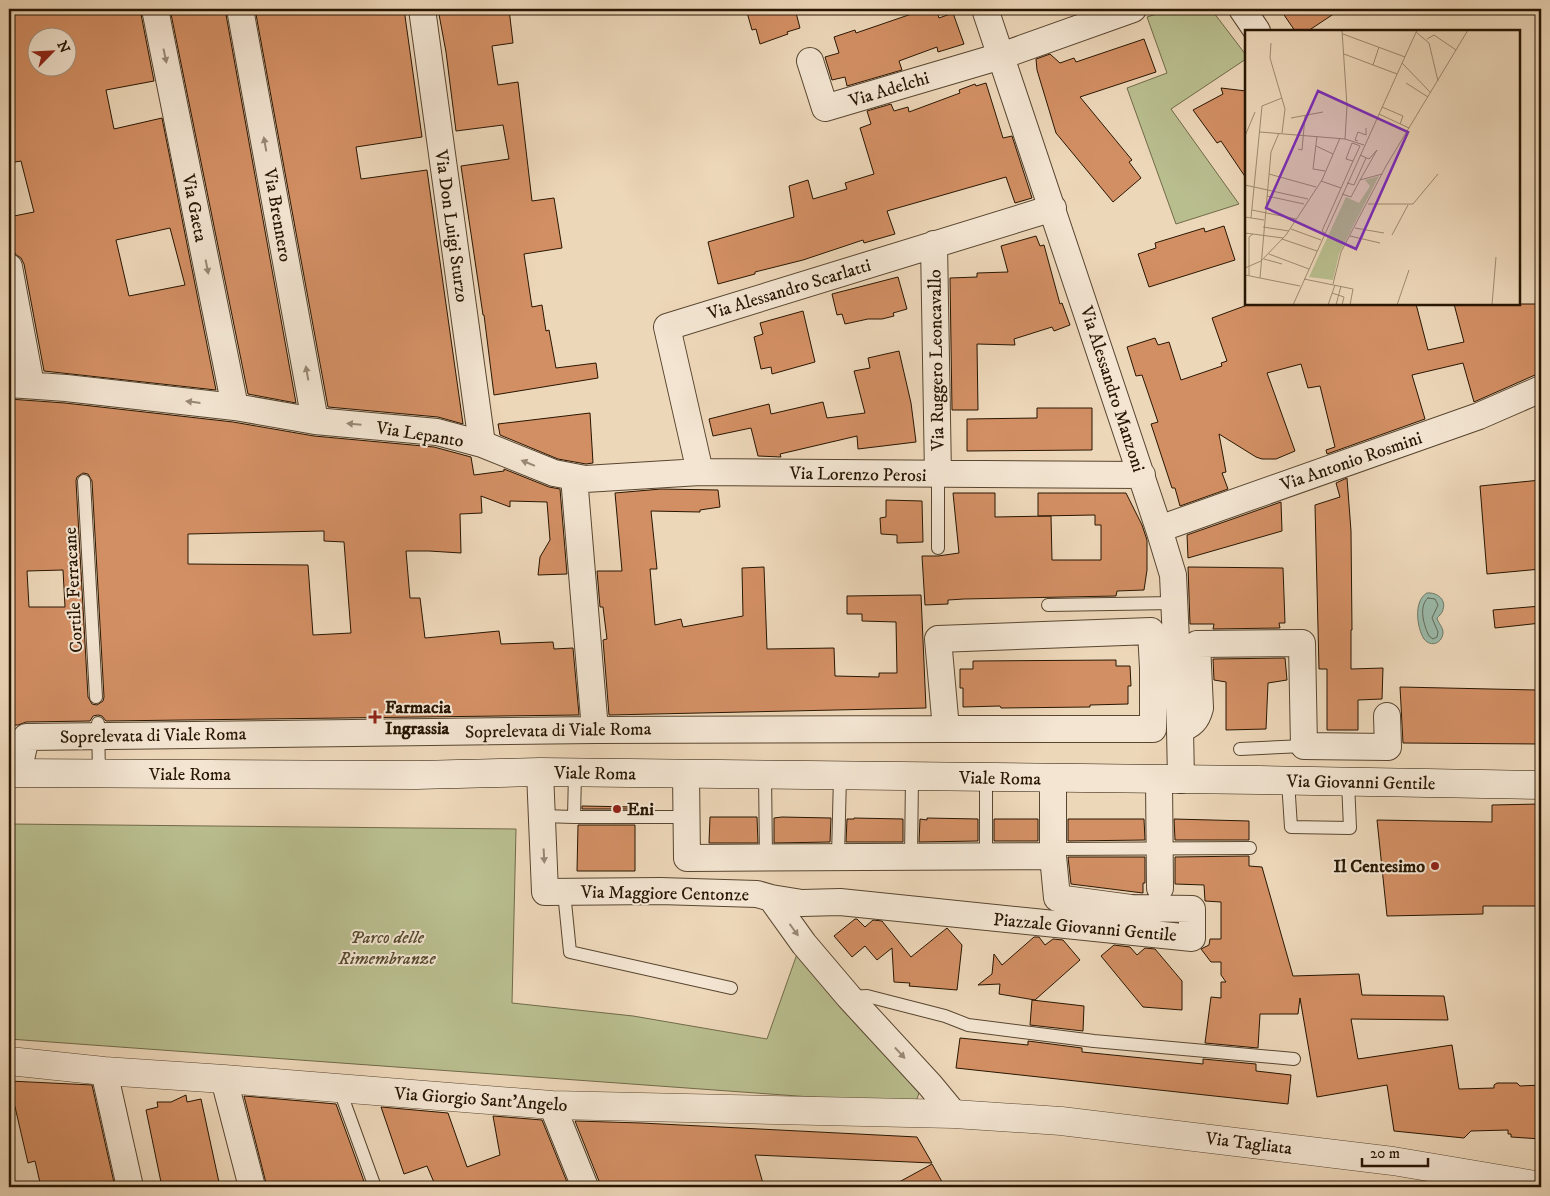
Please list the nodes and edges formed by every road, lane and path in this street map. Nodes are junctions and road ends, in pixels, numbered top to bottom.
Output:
1 (155, 9) edge
2 (240, 9) edge
3 (422, 9) edge
4 (985, 9) edge
5 (1133, 9) edge
6 (1242, 9) edge
7 (1257, 30) edge
8 (1001, 56) junction
9 (810, 61) dead end
10 (1053, 208) junction
11 (934, 244) junction
12 (9, 267) edge
13 (20, 384) edge
14 (1541, 389) edge
15 (235, 407) junction
16 (315, 421) junction
17 (482, 444) junction
18 (700, 472) junction
19 (938, 475) junction
20 (1142, 475) junction
21 (574, 477) junction
22 (84, 481) dead end
23 (1159, 528) junction
24 (938, 548) dead end
25 (1174, 603) junction
26 (1048, 605) dead end
27 (1165, 668) junction
28 (96, 697) dead end
29 (1387, 716) dead end
30 (98, 729) junction
31 (946, 729) junction
32 (1180, 729) junction
33 (595, 730) junction
34 (1304, 746) junction
35 (1240, 749) dead end
36 (540, 772) junction
37 (13, 773) edge
38 (98, 773) junction
39 (575, 773) junction
40 (686, 774) junction
41 (765, 775) junction
42 (840, 776) junction
43 (912, 776) junction
44 (986, 778) junction
45 (1053, 778) junction
46 (1170, 780) junction
47 (1288, 781) junction
48 (1348, 782) junction
49 (1541, 785) edge
50 (542, 816) junction
51 (574, 817) junction
52 (687, 817) junction
53 (1160, 848) junction
54 (1250, 848) dead end
55 (1053, 852) junction
56 (838, 856) junction
57 (911, 856) junction
58 (986, 856) junction
59 (766, 857) junction
60 (1160, 888) dead end
61 (564, 892) junction
62 (771, 898) junction
63 (731, 988) dead end
64 (848, 998) junction
65 (1294, 1059) dead end
66 (9, 1060) edge
67 (104, 1071) junction
68 (224, 1078) junction
69 (339, 1088) junction
70 (552, 1105) junction
71 (954, 1114) junction
72 (1541, 1186) edge
73 (130, 1187) edge
74 (252, 1187) edge
75 (374, 1187) edge
76 (585, 1187) edge

1 -> 15 street, Via Gaeta
16 -> 2 street, Via Brennero
3 - 17 street, Via Don Luigi Sturzo
4 - 8 street, Via Alessandro Manzoni
5 - 8 street
6 - 7 street
8 - 9 street, Via Adelchi
8 - 10 street, Via Alessandro Manzoni
10 - 11 street, Via Alessandro Scarlatti
10 - 20 street, Via Alessandro Manzoni
11 - 18 street, Via Alessandro Scarlatti
11 - 19 street, Via Ruggero Leoncavallo
12 - 13 street
15 -> 13 street, Via Lepanto
14 - 23 street, Via Antonio Rosmini
15 - 16 street, Via Lepanto
17 -> 16 street, Via Lepanto
21 -> 17 street, Via Lepanto
18 - 19 street, Via Lorenzo Perosi
18 - 21 street, Via Lorenzo Perosi
19 - 20 street, Via Lorenzo Perosi
19 - 24 lane
20 - 23 street, Via Alessandro Manzoni
21 - 33 street
22 - 28 lane, Cortile Ferracane
23 - 25 street, Via Alessandro Manzoni
25 - 26 lane
25 - 27 street, Via Alessandro Manzoni
27 - 31 street, Soprelevata di Viale Roma
27 - 31 street
27 - 32 street, Via Alessandro Manzoni
29 - 34 street
30 - 33 street, Soprelevata di Viale Roma
30 - 37 street, Soprelevata di Viale Roma
30 - 38 lane
31 - 33 street, Soprelevata di Viale Roma
32 - 34 street
32 - 46 street, Via Alessandro Manzoni
34 - 35 lane
36 - 38 street, Viale Roma
36 - 39 street, Viale Roma
36 - 50 street, Via Maggiore Centonze
37 - 38 street, Viale Roma
39 - 40 street, Viale Roma
39 - 51 lane
40 - 41 street, Viale Roma
40 - 52 street
41 - 42 street, Viale Roma
41 - 59 lane
42 - 43 street, Viale Roma
42 - 56 lane
43 - 44 street, Viale Roma
43 - 57 lane
44 - 45 street, Viale Roma
44 - 58 lane
45 - 46 street, Viale Roma
45 - 55 street, Piazzale Giovanni Gentile
46 - 47 street, Via Giovanni Gentile
46 - 53 street, Via Alessandro Manzoni
47 - 48 street, Via Giovanni Gentile
47 - 48 lane
48 - 49 street, Via Giovanni Gentile
50 - 51 lane
50 -> 61 street, Via Maggiore Centonze
51 - 52 lane
52 - 59 street
53 - 54 lane
53 - 55 lane
53 - 60 street, Via Alessandro Manzoni
55 - 58 street
55 - 62 street, Piazzale Giovanni Gentile
56 - 57 street
56 - 59 street
57 - 58 street
61 - 62 street, Via Maggiore Centonze
61 - 63 lane
62 -> 64 street, Via Maggiore Centonze
64 - 65 lane
64 -> 71 street, Via Maggiore Centonze
66 - 67 street, Via Giorgio Sant'Angelo
67 - 68 street, Via Giorgio Sant'Angelo
67 - 73 street
68 - 69 street, Via Giorgio Sant'Angelo
68 - 74 street
69 - 70 street, Via Giorgio Sant'Angelo
69 - 75 lane
70 - 71 street, Via Giorgio Sant'Angelo
70 - 76 street
71 - 72 street, Via Tagliata

